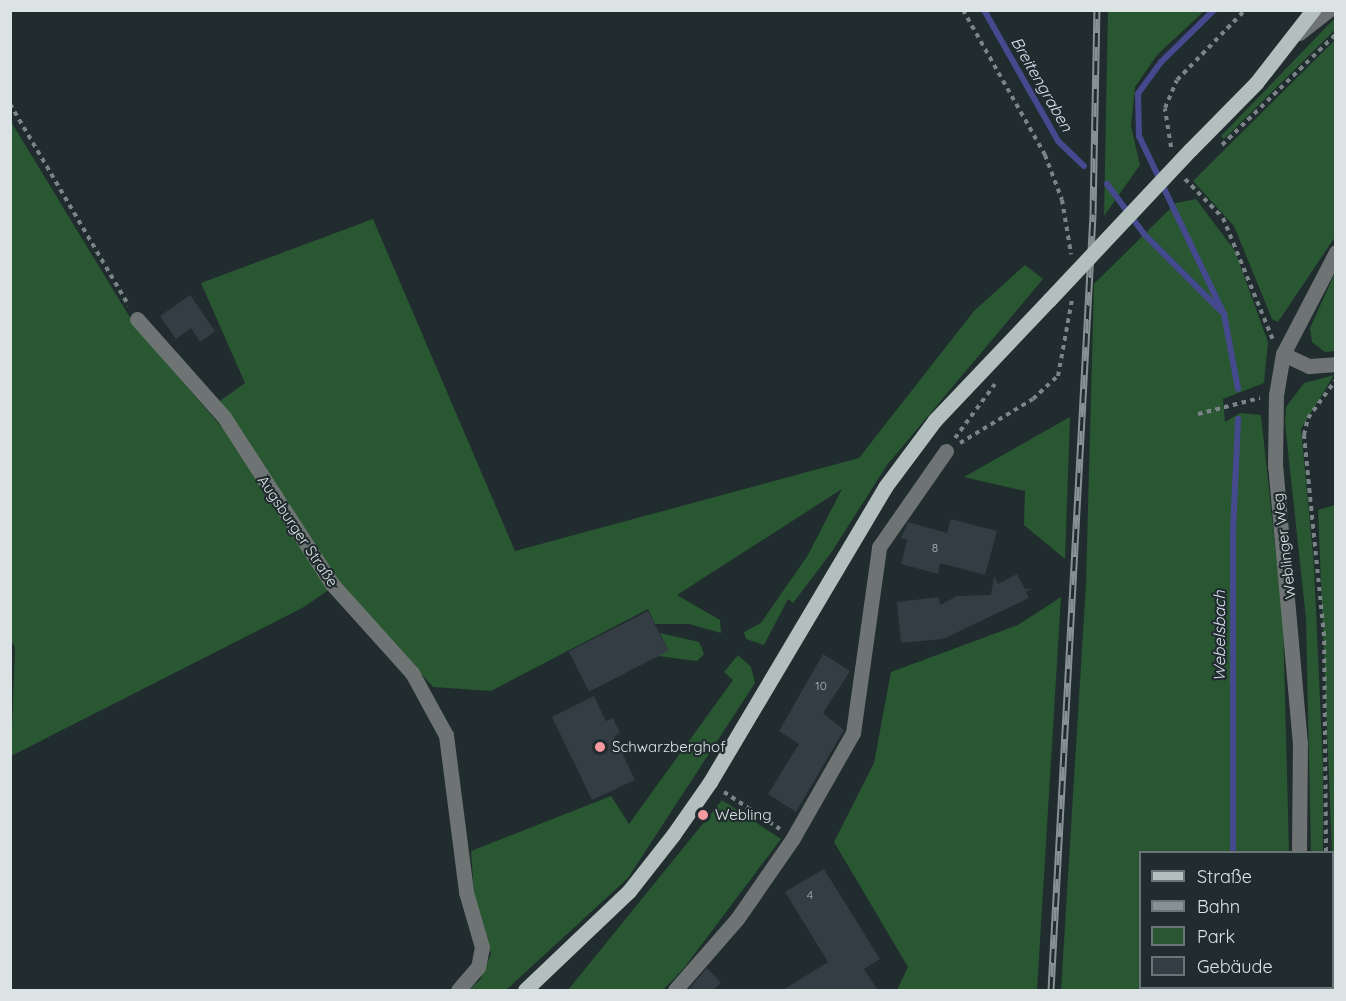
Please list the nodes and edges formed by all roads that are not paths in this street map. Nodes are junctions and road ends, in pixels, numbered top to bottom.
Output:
1 (1313, 10) edge
2 (1328, 10) edge
3 (1296, 35) junction
4 (1335, 252) edge
5 (137, 319) road end
6 (1283, 354) junction
7 (1335, 364) edge
8 (946, 451) road end
9 (1299, 851) edge
10 (458, 990) edge
11 (525, 990) edge
12 (675, 990) edge

1 - 3 main road
2 - 3 street
3 - 11 main road, bridge
4 - 6 street, Weblinger Weg
5 - 10 street, Augsburger Straße
6 - 7 street
6 - 9 street, Weblinger Weg
8 - 12 street

